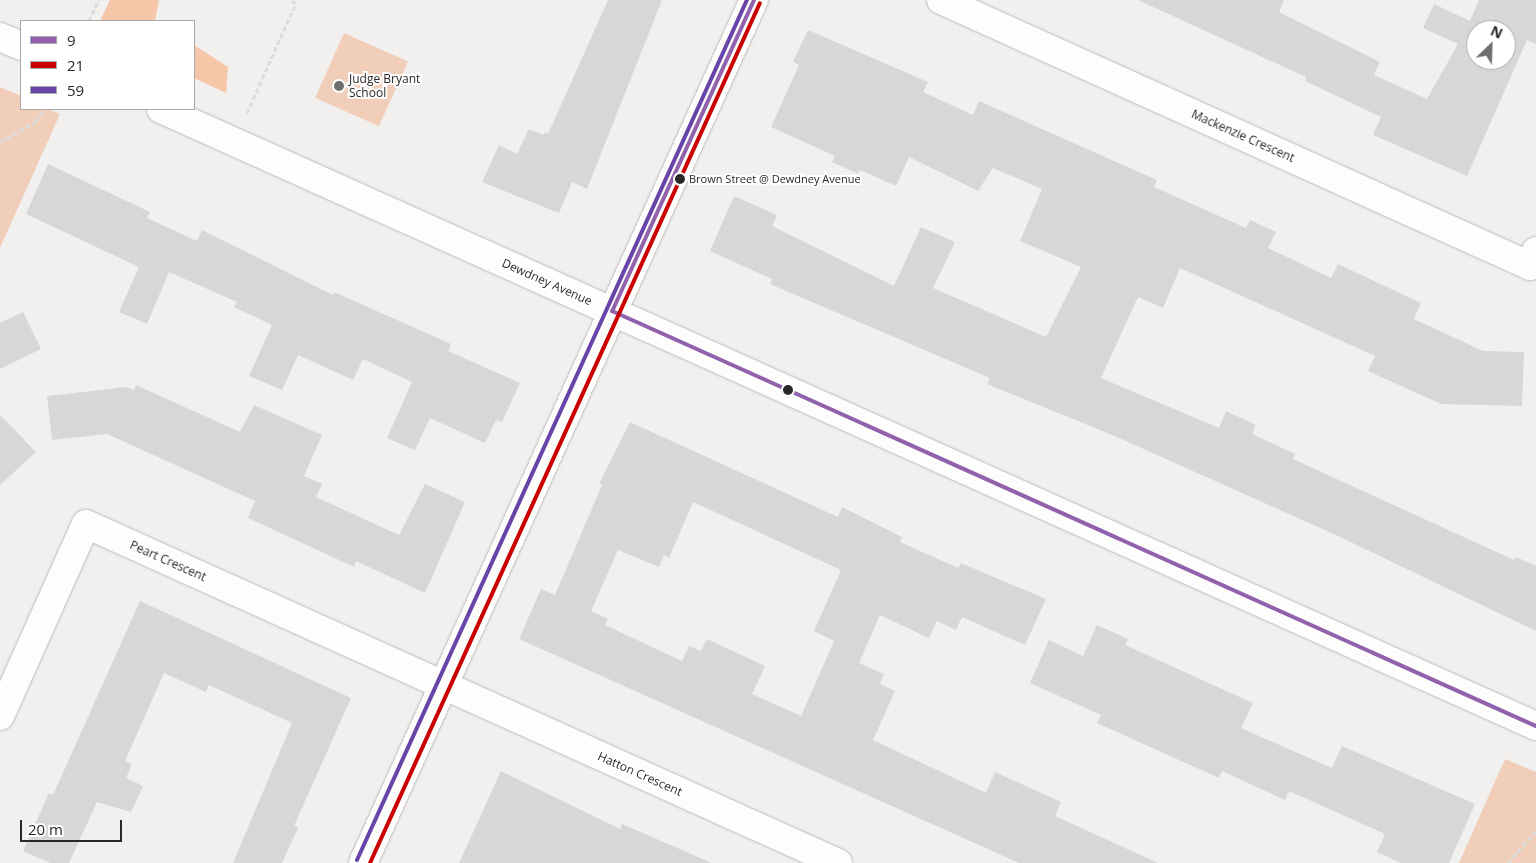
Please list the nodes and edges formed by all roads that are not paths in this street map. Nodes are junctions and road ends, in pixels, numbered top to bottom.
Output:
1 (754, 0) edge
2 (941, 0) edge
3 (0, 36) edge
4 (20, 46) edge
5 (163, 110) edge
6 (1536, 251) edge
7 (612, 311) junction
8 (443, 686) junction
9 (0, 716) edge
10 (1536, 726) edge
11 (804, 856) edge
12 (363, 863) edge
13 (838, 863) edge

1 - 7 street
2 - 6 street, Mackenzie Crescent
3 - 4 street
5 - 7 street, Dewdney Avenue
7 - 8 street
7 - 10 street, Dewdney Avenue
8 - 9 street, Peart Crescent
8 - 11 street, Hatton Crescent
8 - 12 street
11 - 13 street, Hatton Crescent

